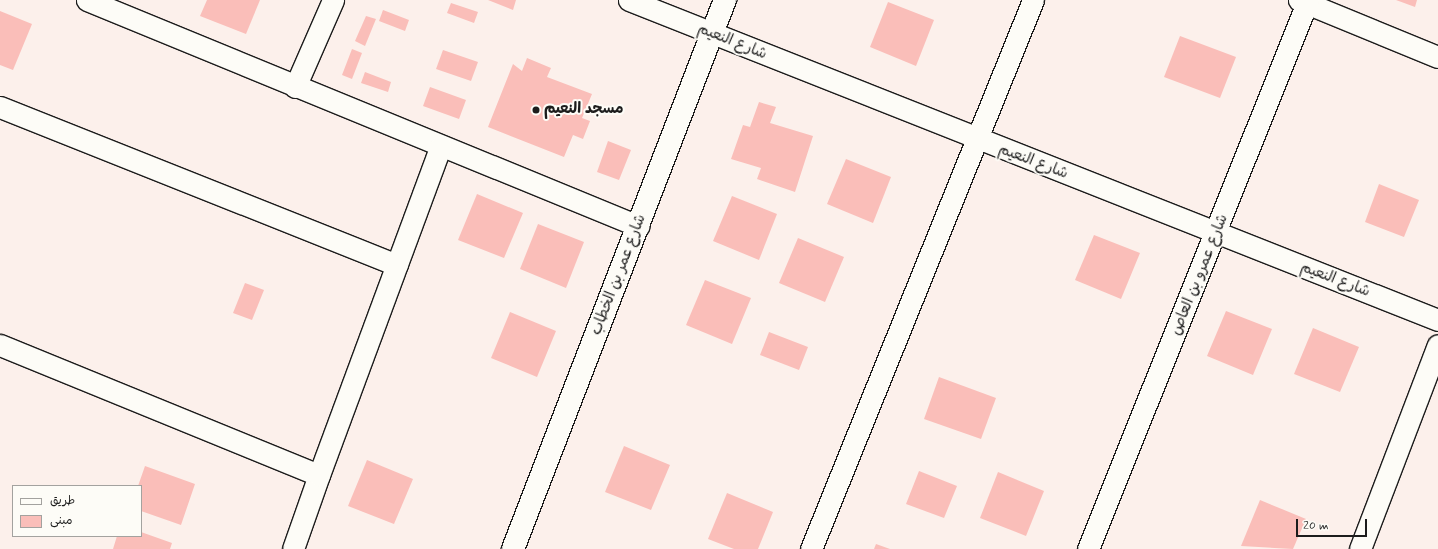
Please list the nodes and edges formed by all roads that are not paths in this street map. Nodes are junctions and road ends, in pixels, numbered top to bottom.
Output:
1 (87, 0) edge
2 (333, 0) edge
3 (629, 0) edge
4 (725, 0) edge
5 (1033, 0) edge
6 (1305, 1) edge
7 (710, 34) junction
8 (1438, 57) edge
9 (296, 87) junction
10 (0, 107) edge
11 (977, 140) junction
12 (441, 146) junction
13 (638, 226) junction
14 (1217, 234) junction
15 (397, 265) junction
16 (1438, 320) edge
17 (0, 345) edge
18 (1438, 346) edge
19 (319, 475) junction
20 (293, 549) edge
21 (513, 549) edge
22 (811, 549) edge
23 (1088, 549) edge
24 (1360, 549) edge

1 - 9 street
2 - 9 street
3 - 7 street, شارع النعيم
4 - 7 street, شارع عمر بن الخطاب
5 - 11 street
6 - 8 street
6 - 14 street, شارع عمرو بن العاص
7 - 11 street, شارع النعيم
7 - 13 street, شارع عمر بن الخطاب
9 - 12 street
10 - 15 street
11 - 14 street, شارع النعيم
11 - 22 street
12 - 13 street
12 - 15 street
13 - 21 street, شارع عمر بن الخطاب
14 - 16 street, شارع النعيم
14 - 23 street, شارع عمرو بن العاص
15 - 19 street
17 - 19 street
18 - 24 street
19 - 20 street

